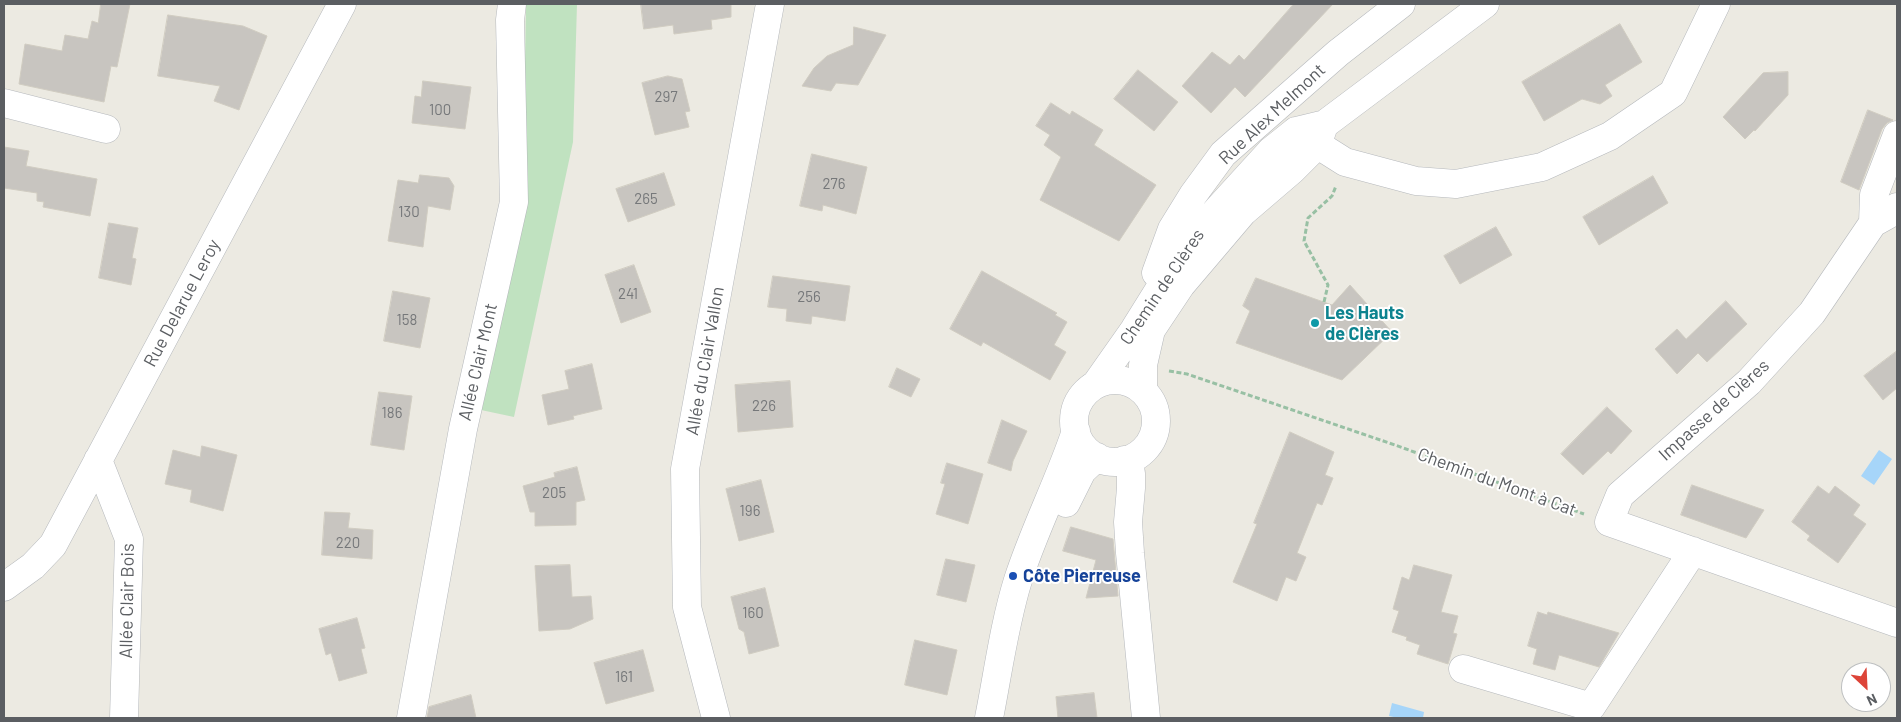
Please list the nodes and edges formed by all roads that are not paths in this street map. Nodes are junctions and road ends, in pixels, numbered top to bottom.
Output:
1 (342, 4) edge
2 (512, 4) edge
3 (770, 4) edge
4 (1401, 4) edge
5 (1485, 4) edge
6 (1716, 4) edge
7 (4, 103) edge
8 (106, 129) dead end
9 (1312, 133) junction
10 (1897, 135) edge
11 (1897, 207) edge
12 (1873, 223) junction
13 (1156, 273) dead end
14 (1096, 384) junction
15 (1143, 390) junction
16 (1076, 431) junction
17 (1097, 457) junction
18 (98, 460) junction
19 (1124, 460) junction
20 (1693, 551) junction
21 (4, 587) edge
22 (1897, 623) edge
23 (1463, 668) dead end
24 (124, 718) edge
25 (411, 718) edge
26 (716, 718) edge
27 (989, 718) edge
28 (1008, 718) edge
29 (1146, 718) edge

1 - 18 street, Rue Delarue Leroy
2 - 25 street, Allée Clair Mont
3 - 26 street, Allée du Clair Vallon
4 - 13 street, Rue Alex Melmont
5 - 9 street, Chemin de Clères
6 - 9 street
7 - 8 street
9 - 14 street, Chemin de Clères
9 - 15 street, Chemin de Clères
10 - 12 street
11 - 12 street, Impasse de Clères
12 - 20 street, Impasse de Clères
14 - 15 street
14 - 16 street
15 - 19 street
16 - 17 street
16 - 27 street
17 - 19 street
17 - 28 street
18 - 21 street, Rue Delarue Leroy
18 - 24 street, Allée Clair Bois
19 - 29 street
20 - 22 street
20 - 23 street

